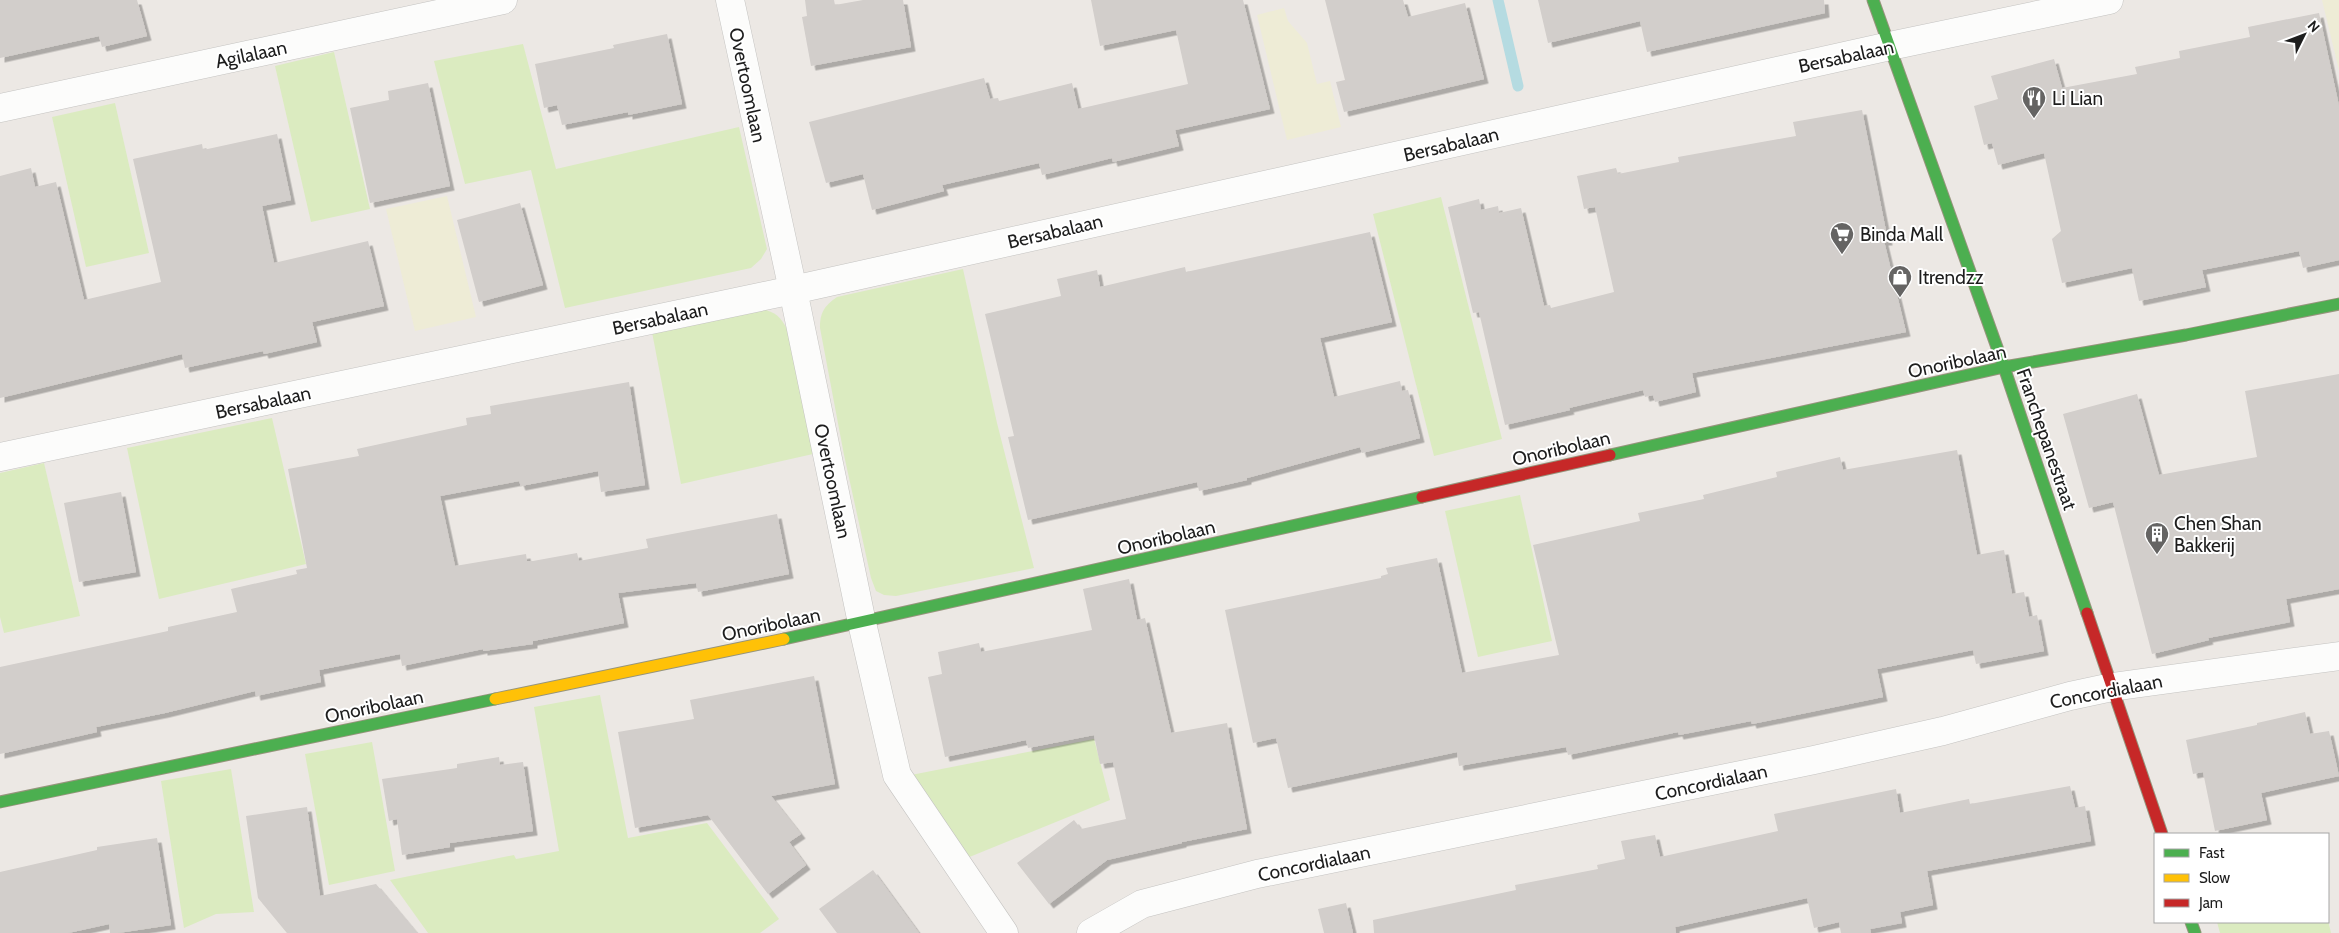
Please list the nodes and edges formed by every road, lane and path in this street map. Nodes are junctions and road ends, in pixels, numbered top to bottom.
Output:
1 (503, 0) edge
2 (730, 0) edge
3 (1873, 0) edge
4 (2109, 0) edge
5 (1890, 46) junction
6 (0, 108) edge
7 (793, 290) junction
8 (2339, 304) edge
9 (2004, 368) junction
10 (0, 457) edge
11 (862, 622) junction
12 (2339, 656) edge
13 (2112, 687) junction
14 (0, 802) edge
15 (2162, 833) edge
16 (1004, 933) edge
17 (1091, 933) edge

1 - 6 street, Agilalaan
2 - 7 street, Overtoomlaan
3 - 5 street, Franchepanestraat
4 - 5 street, Bersabalaan
5 - 7 street, Bersabalaan
5 - 9 street, Franchepanestraat
7 - 10 street, Bersabalaan
7 - 11 street, Overtoomlaan
8 - 9 street, Onoribolaan
9 - 11 street, Onoribolaan
9 - 13 street, Franchepanestraat
11 - 14 street, Onoribolaan
11 - 16 street, Overtoomlaan
12 - 13 street, Concordialaan
13 - 15 street, Franchepanestraat
13 - 17 street, Concordialaan

